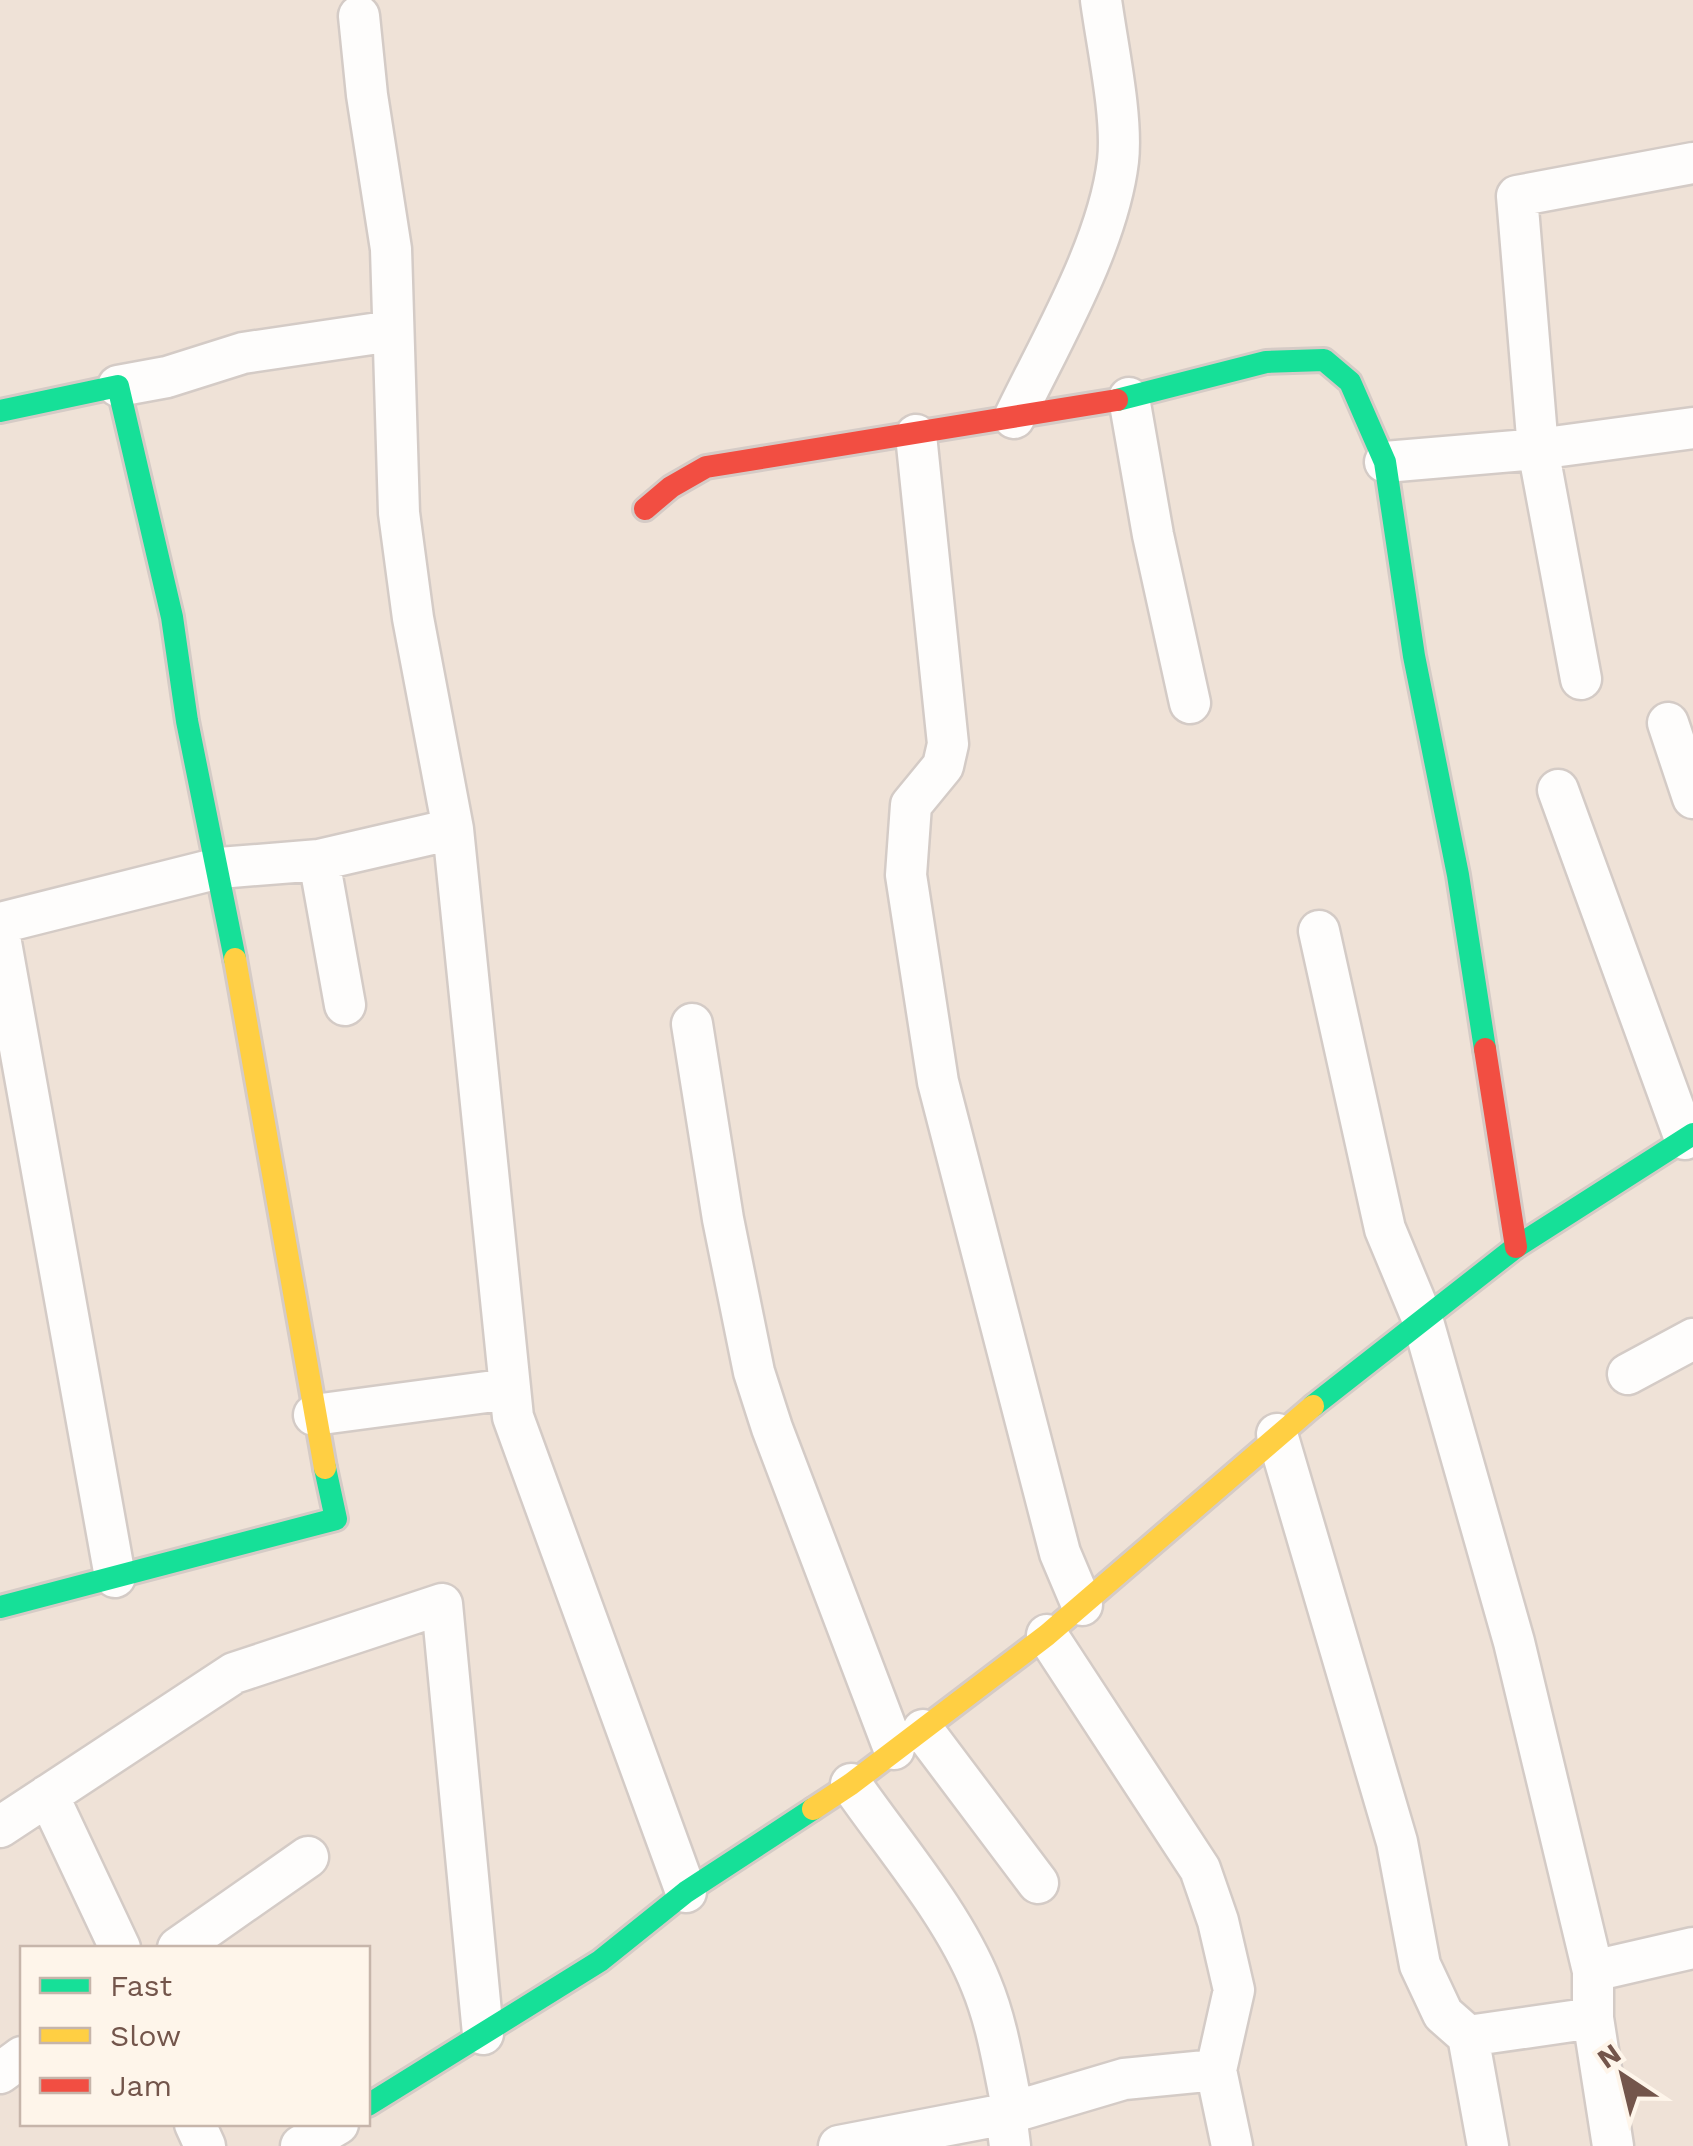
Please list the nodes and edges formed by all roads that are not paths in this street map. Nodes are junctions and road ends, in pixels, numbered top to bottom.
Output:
1 (1101, 0) edge
2 (359, 16) dead end
3 (1693, 163) edge
4 (392, 331) junction
5 (118, 386) junction
6 (1129, 398) junction
7 (0, 411) edge
8 (1014, 418) junction
9 (1693, 428) edge
10 (916, 435) junction
11 (1538, 449) junction
12 (1385, 462) junction
13 (645, 510) dead end
14 (1581, 679) dead end
15 (1190, 703) dead end
16 (1668, 722) dead end
17 (1558, 790) dead end
18 (1693, 798) edge
19 (453, 829) junction
20 (319, 860) junction
21 (220, 868) junction
22 (0, 923) edge
23 (1318, 930) dead end
24 (0, 937) edge
25 (346, 1005) dead end
26 (692, 1024) dead end
27 (1689, 1136) edge
28 (1516, 1247) junction
29 (1422, 1318) junction
30 (1693, 1339) edge
31 (1628, 1374) dead end
32 (509, 1389) junction
33 (314, 1415) junction
34 (1277, 1434) junction
35 (116, 1576) junction
36 (1082, 1605) junction
37 (0, 1607) edge
38 (1047, 1635) junction
39 (909, 1739) junction
40 (851, 1784) junction
41 (48, 1795) junction
42 (0, 1826) edge
43 (308, 1857) dead end
44 (1038, 1883) dead end
45 (686, 1892) junction
46 (119, 1946) edge
47 (181, 1946) edge
48 (1693, 1948) edge
49 (1593, 1971) junction
50 (1593, 2018) junction
51 (482, 2034) junction
52 (1468, 2036) junction
53 (1216, 2070) junction
54 (370, 2104) edge
55 (1010, 2124) edge
56 (335, 2126) edge
57 (301, 2146) edge
58 (839, 2146) edge
59 (1232, 2146) edge
60 (1488, 2146) edge
61 (1613, 2146) edge

1 - 8 street
2 - 4 street
3 - 11 street
4 - 5 street
4 - 19 street
5 - 7 street
5 - 21 street
6 - 8 street
6 - 12 street
6 - 15 street
8 - 10 street
9 - 11 street
10 - 13 street
10 - 36 street
11 - 12 street
11 - 14 street
12 - 28 street
16 - 18 street
17 - 27 street
19 - 20 street
19 - 32 street
20 - 21 street
20 - 25 street
21 - 22 street
21 - 33 street
23 - 29 street
24 - 35 street
26 - 39 street
27 - 28 street
28 - 29 street
29 - 34 street
29 - 49 street
30 - 31 street
32 - 33 street
32 - 45 street
33 - 35 street
34 - 36 street
34 - 52 street
35 - 37 street
36 - 38 street
38 - 39 street
38 - 53 street
39 - 40 street
39 - 44 street
40 - 45 street
40 - 55 street
41 - 42 street
41 - 46 street
41 - 51 street
43 - 47 street
45 - 51 street
48 - 49 street
49 - 50 street
50 - 52 street
50 - 61 street
51 - 54 street
52 - 60 street
53 - 55 street
53 - 59 street
55 - 58 street
56 - 57 street

